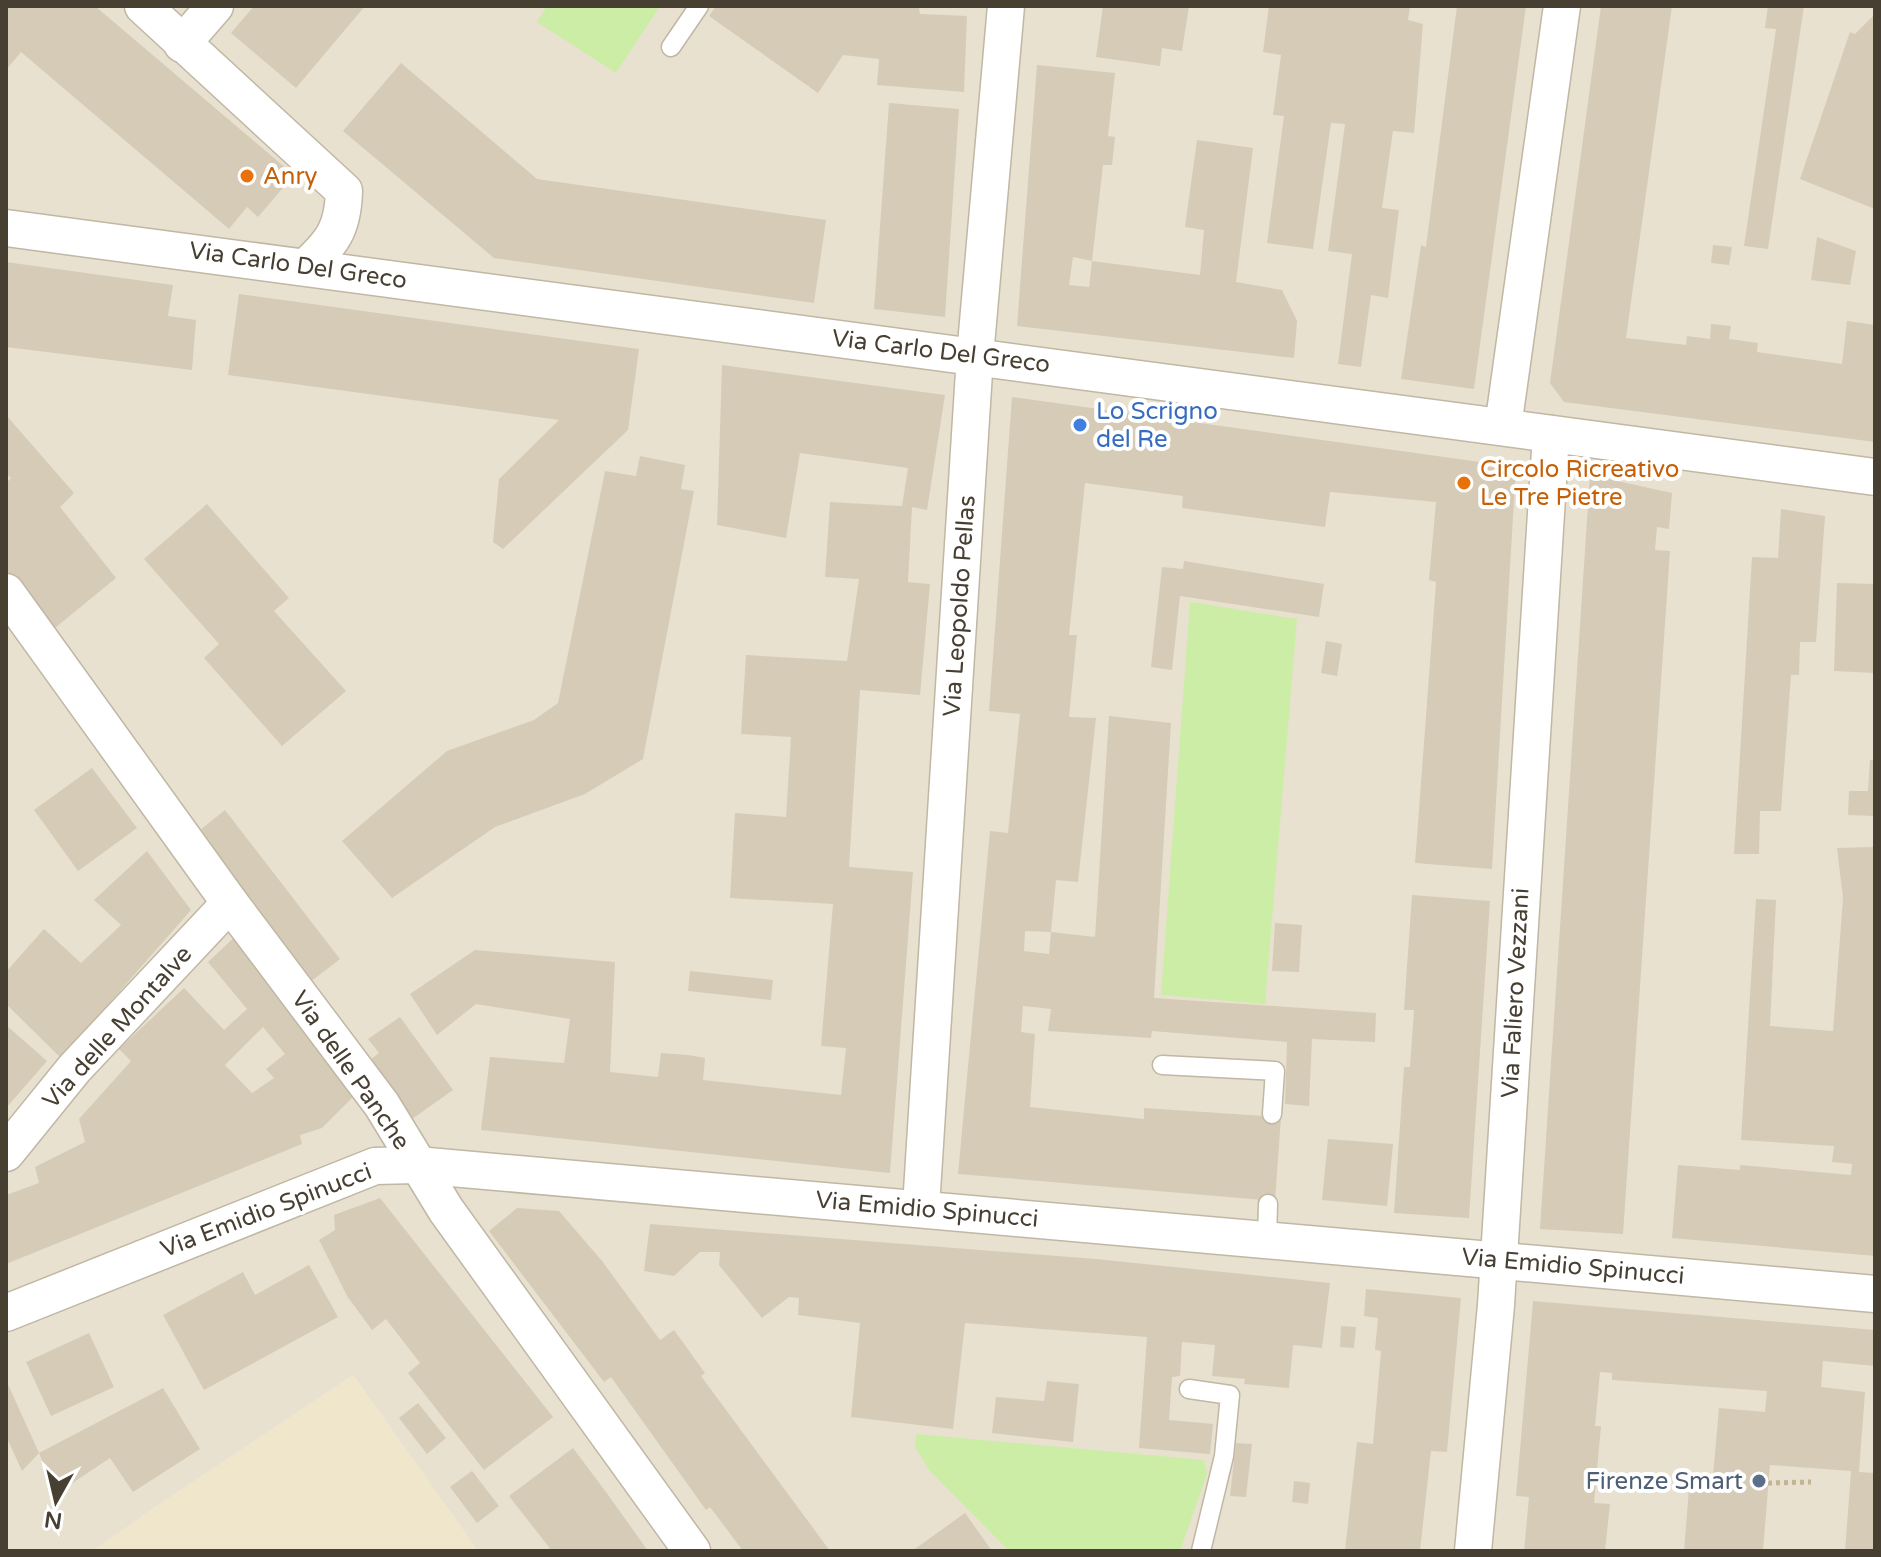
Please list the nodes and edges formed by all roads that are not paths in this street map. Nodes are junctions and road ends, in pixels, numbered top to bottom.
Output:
1 (143, 6) edge
2 (215, 6) edge
3 (699, 6) edge
4 (1006, 6) edge
5 (1562, 6) edge
6 (182, 44) junction
7 (671, 47) dead end
8 (6, 228) edge
9 (307, 266) junction
10 (975, 356) junction
11 (1503, 427) junction
12 (1551, 434) junction
13 (1875, 477) edge
14 (6, 592) edge
15 (230, 903) junction
16 (1162, 1065) dead end
17 (1272, 1114) dead end
18 (6, 1153) edge
19 (417, 1165) junction
20 (921, 1207) junction
21 (1499, 1260) junction
22 (1875, 1294) edge
23 (6, 1313) edge
24 (1189, 1389) dead end
25 (692, 1551) edge
26 (1201, 1551) edge
27 (1473, 1551) edge

1 - 6 street
2 - 6 street
3 - 7 lane
4 - 10 street, Via Leopoldo Pellas
5 - 11 street
6 - 9 street
8 - 9 street, Via Carlo Del Greco
9 - 10 street, Via Carlo Del Greco
10 - 11 street, Via Carlo Del Greco
10 - 20 street, Via Leopoldo Pellas
11 - 12 street, Via Carlo Del Greco
12 - 13 street, Via Carlo Del Greco
12 - 21 street, Via Faliero Vezzani
14 - 15 street, Via delle Panche
15 - 18 street, Via delle Montalve
15 - 19 street, Via delle Panche
16 - 17 lane
19 - 20 street, Via Emidio Spinucci
19 - 23 street, Via Emidio Spinucci
19 - 25 street, Via delle Panche
20 - 21 street, Via Emidio Spinucci
21 - 22 street, Via Emidio Spinucci
21 - 27 street, Via Faliero Vezzani
24 - 26 lane

